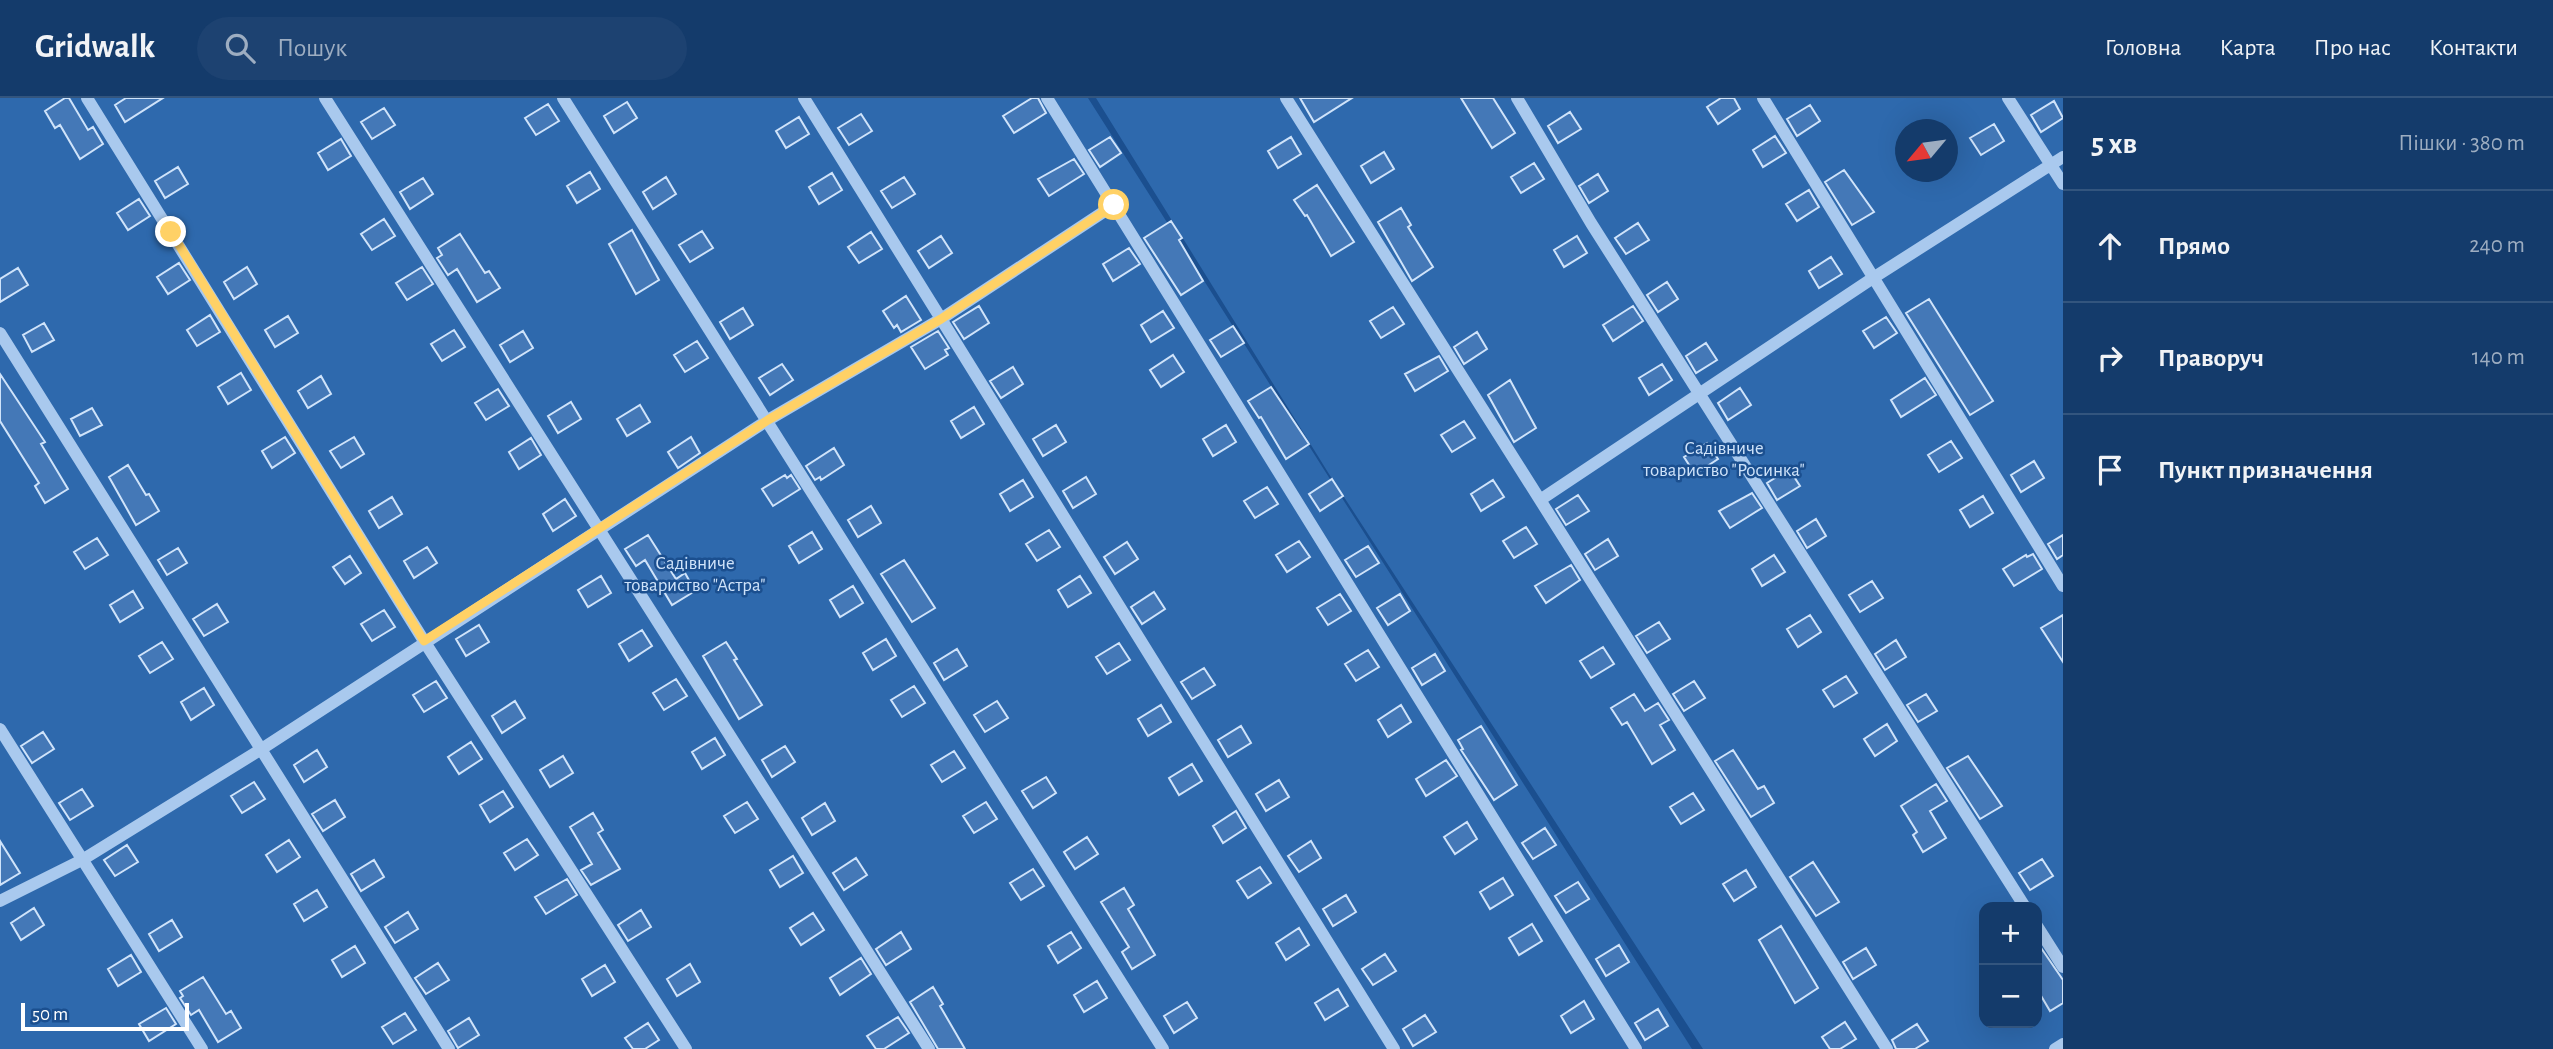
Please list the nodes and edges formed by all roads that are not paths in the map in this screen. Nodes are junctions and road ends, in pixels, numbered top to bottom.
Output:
1 (87, 98) edge
2 (325, 98) edge
3 (563, 98) edge
4 (804, 98) edge
5 (1047, 98) edge
6 (1286, 98) edge
7 (1517, 98) edge
8 (1763, 98) edge
9 (2008, 98) edge
10 (2063, 157) edge
11 (2051, 164) junction
12 (2063, 184) edge
13 (1114, 205) junction
14 (1873, 278) junction
15 (941, 319) junction
16 (0, 333) edge
17 (1700, 392) junction
18 (768, 420) junction
19 (1540, 500) junction
20 (597, 530) junction
21 (2063, 586) edge
22 (424, 641) junction
23 (0, 729) edge
24 (260, 750) junction
25 (82, 860) junction
26 (0, 901) edge
27 (2022, 902) edge
28 (2042, 934) edge
29 (2063, 967) edge
30 (2063, 1044) edge
31 (202, 1049) edge
32 (449, 1049) edge
33 (686, 1049) edge
34 (929, 1049) edge
35 (1163, 1049) edge
36 (1394, 1049) edge
37 (1636, 1049) edge
38 (1886, 1049) edge
39 (2055, 1049) edge

1 - 22 street
2 - 20 street
3 - 18 street
4 - 15 street
5 - 13 street
6 - 19 street
7 - 17 street
8 - 14 street
9 - 11 street
10 - 11 street
11 - 12 street
11 - 14 street
13 - 15 street
13 - 37 street
14 - 17 street
14 - 21 street
15 - 18 street
15 - 36 street
16 - 24 street
17 - 19 street
17 - 27 street
18 - 20 street
18 - 35 street
19 - 38 street
20 - 22 street
20 - 34 street
22 - 24 street
22 - 33 street
23 - 25 street
24 - 25 street
24 - 32 street
25 - 26 street
25 - 31 street
28 - 29 street
30 - 39 street

